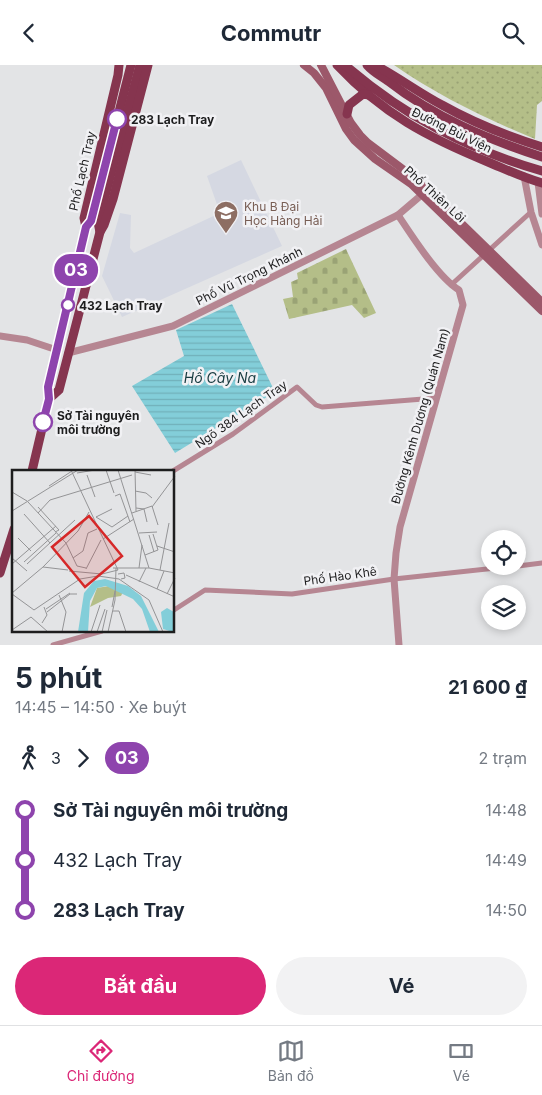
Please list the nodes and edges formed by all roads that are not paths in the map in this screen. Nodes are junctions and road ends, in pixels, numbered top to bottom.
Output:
1 (119, 65) edge
2 (131, 65) edge
3 (304, 65) edge
4 (320, 65) edge
5 (337, 65) edge
6 (367, 65) edge
7 (375, 65) edge
8 (146, 66) edge
9 (346, 66) edge
10 (369, 95) junction
11 (347, 114) junction
12 (542, 147) edge
13 (542, 157) edge
14 (542, 171) edge
15 (524, 176) junction
16 (540, 182) edge
17 (424, 193) junction
18 (100, 202) junction
19 (531, 212) junction
20 (542, 213) edge
21 (398, 215) junction
22 (86, 227) junction
23 (100, 232) junction
24 (542, 245) edge
25 (487, 253) junction
26 (451, 285) junction
27 (541, 307) edge
28 (0, 336) edge
29 (57, 350) junction
30 (68, 353) junction
31 (436, 398) junction
32 (49, 399) junction
33 (32, 470) edge
34 (175, 470) edge
35 (12, 535) edge
36 (542, 563) edge
37 (526, 565) edge
38 (481, 570) edge
39 (0, 573) edge
40 (394, 579) junction
41 (175, 609) edge
42 (95, 633) edge
43 (53, 645) edge
44 (399, 645) edge

1 - 22 main road, Phố Lạch Tray
2 - 18 main road
3 - 17 main road, Phố Thiên Lôi
4 - 11 main road, Phố Thiên Lôi
5 - 9 main road
5 - 10 main road, Đường Bùi Viện
6 - 13 main road, Đường Bùi Viện
7 - 12 main road, Đường Bùi Viện
8 - 18 main road
8 - 23 main road, Phố Lạch Tray
9 - 14 main road, Đường Bùi Viện
10 - 11 main road
10 - 15 main road, Đường Bùi Viện
11 - 17 main road, Phố Thiên Lôi
15 - 16 main road, Đường Bùi Viện
15 - 19 street
16 - 20 street
17 - 21 street, Phố Vũ Trọng Khánh
17 - 25 main road, Phố Thiên Lôi
18 - 22 main road
18 - 23 main road
19 - 24 street
19 - 25 street
21 - 26 street, Đường Kênh Dương (Quán Nam)
21 - 30 street, Phố Vũ Trọng Khánh
22 - 29 main road, Phố Lạch Tray
23 - 30 main road, Phố Lạch Tray
25 - 26 street
25 - 27 main road, Phố Thiên Lôi
26 - 31 street, Đường Kênh Dương (Quán Nam)
28 - 29 street
29 - 32 main road, Phố Lạch Tray
30 - 32 main road, Phố Lạch Tray
31 - 34 street, Ngõ 384 Lạch Tray
31 - 40 street, Đường Kênh Dương (Quán Nam)
32 - 33 main road, Phố Lạch Tray
35 - 39 main road
36 - 37 street, Phố Hào Khê
38 - 40 street, Phố Hào Khê
40 - 41 street, Phố Hào Khê
40 - 44 street, Đường Kênh Dương (Quán Nam)
42 - 43 street

